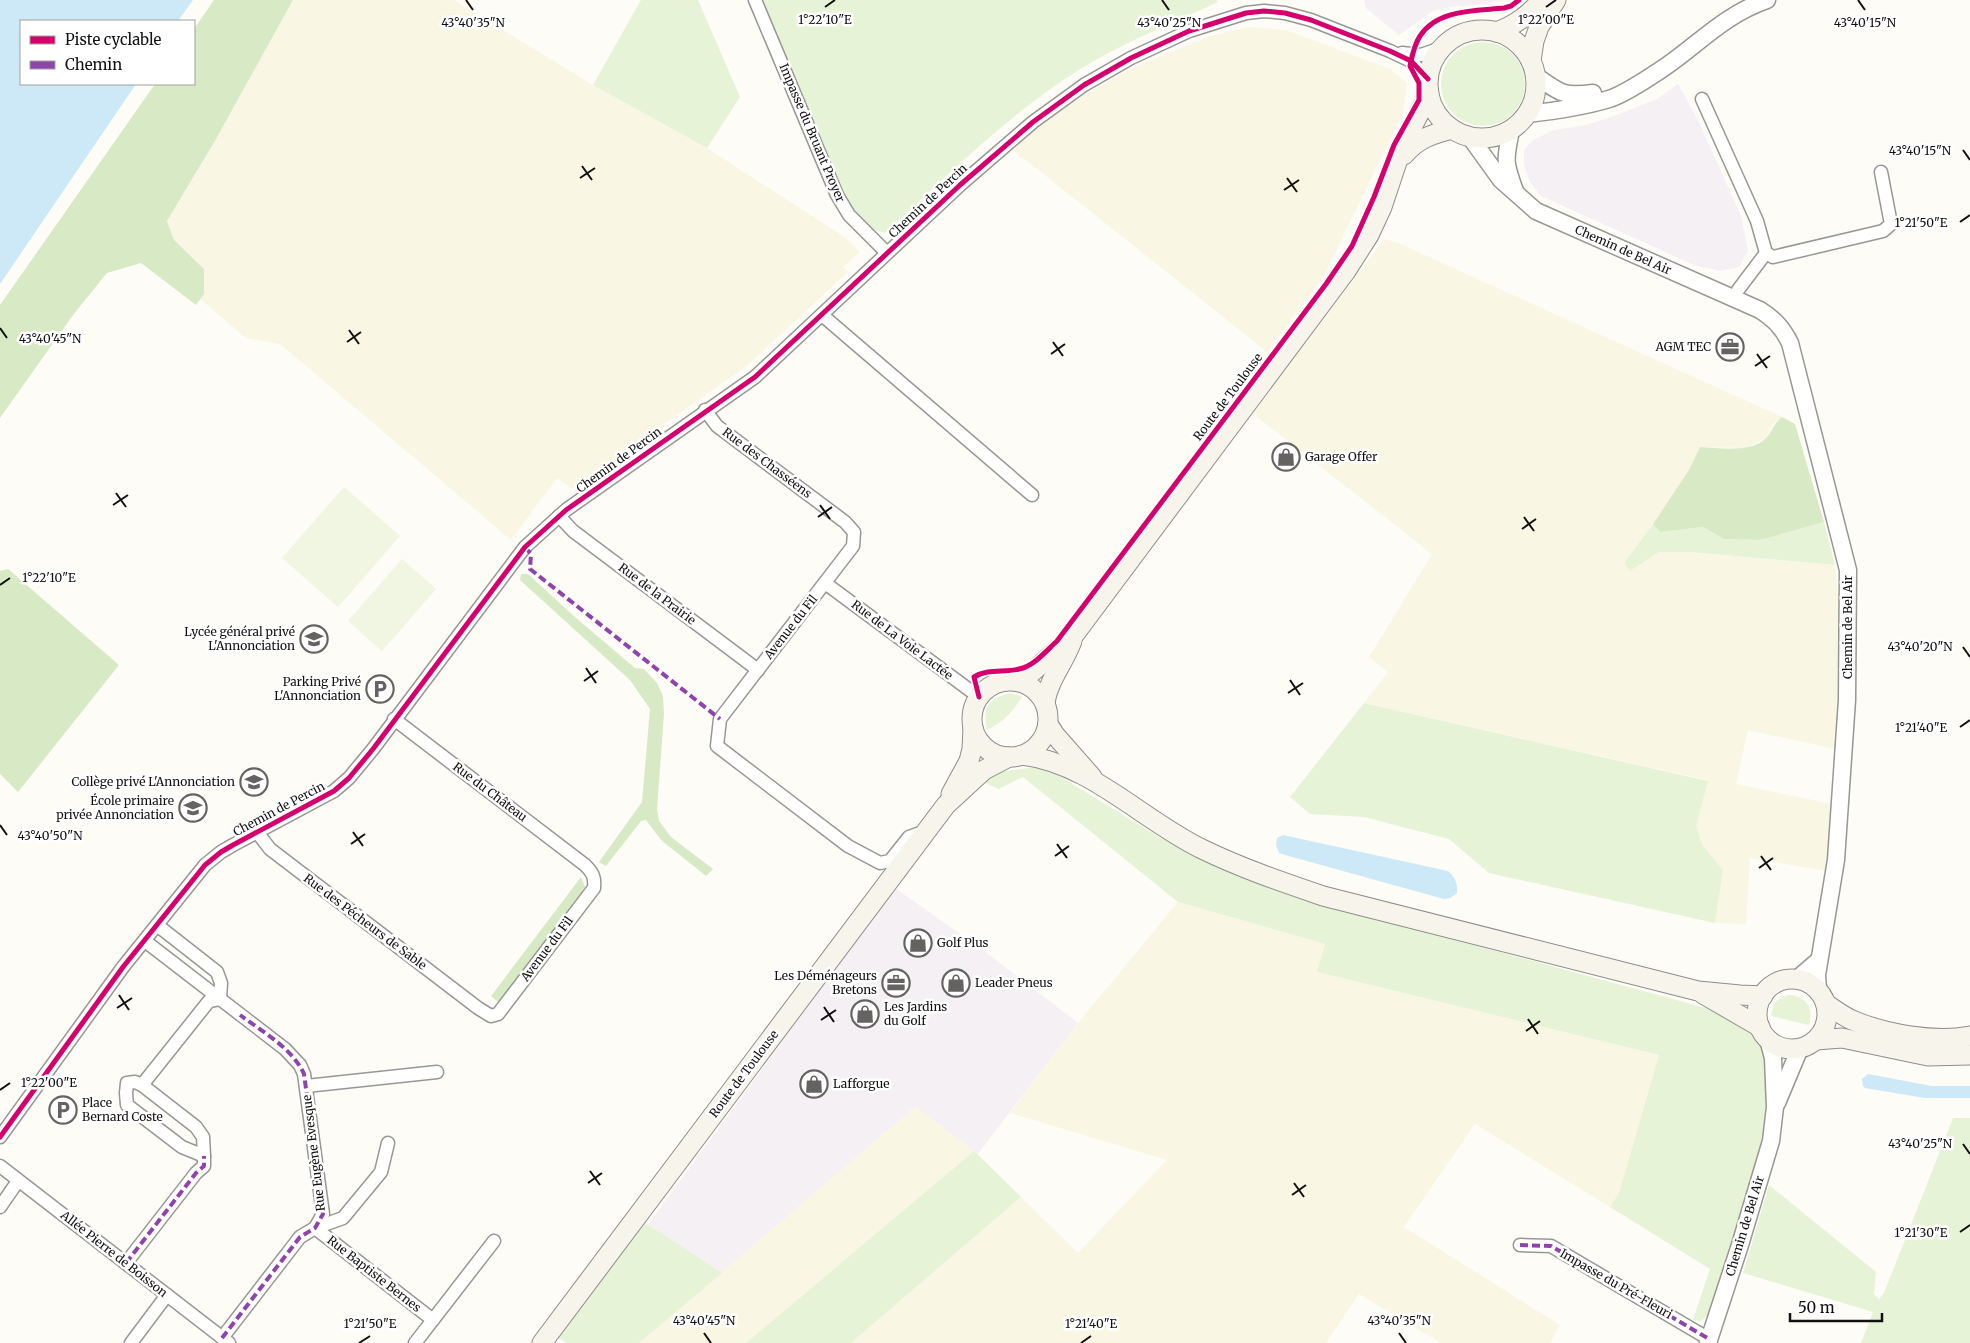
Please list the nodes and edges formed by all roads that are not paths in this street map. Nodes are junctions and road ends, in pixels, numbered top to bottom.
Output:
1 (755, 0) edge
2 (1542, 0) edge
3 (1556, 0) edge
4 (1767, 0) edge
5 (1496, 32) junction
6 (1441, 48) junction
7 (1390, 51) junction
8 (1533, 69) junction
9 (1634, 85) junction
10 (1428, 86) junction
11 (1702, 99) dead end
12 (1527, 114) junction
13 (1452, 129) junction
14 (1512, 130) junction
15 (1470, 137) junction
16 (1397, 164) junction
17 (1881, 172) dead end
18 (1516, 193) junction
19 (887, 253) junction
20 (1766, 253) junction
21 (1735, 298) junction
22 (822, 315) junction
23 (705, 410) junction
24 (1032, 495) dead end
25 (558, 516) junction
26 (854, 532) joint
27 (825, 583) junction
28 (1074, 635) junction
29 (758, 670) junction
30 (1015, 681) junction
31 (979, 697) junction
32 (1045, 702) junction
33 (394, 719) junction
34 (1048, 724) junction
35 (973, 728) junction
36 (1015, 756) junction
37 (1099, 785) junction
38 (946, 806) junction
39 (928, 830) junction
40 (257, 832) junction
41 (585, 865) joint
42 (157, 925) junction
43 (145, 941) junction
44 (1819, 960) junction
45 (1797, 979) junction
46 (1698, 991) junction
47 (1763, 996) junction
48 (1822, 997) junction
49 (220, 999) junction
50 (478, 1008) joint
51 (1764, 1033) junction
52 (1970, 1036) edge
53 (1808, 1044) junction
54 (1970, 1055) edge
55 (437, 1072) dead end
56 (142, 1085) junction
57 (306, 1086) junction
58 (1775, 1107) junction
59 (0, 1137) edge
60 (388, 1143) dead end
61 (204, 1156) junction
62 (0, 1166) edge
63 (18, 1181) junction
64 (0, 1207) edge
65 (315, 1228) junction
66 (494, 1240) dead end
67 (1520, 1245) dead end
68 (126, 1262) junction
69 (167, 1295) junction
70 (433, 1320) junction
71 (225, 1340) edge
72 (1708, 1341) edge
73 (131, 1343) edge
74 (414, 1343) edge
75 (542, 1343) edge

1 - 19 street, Impasse du Bruant Proyer
2 - 5 main road
3 - 8 main road
4 - 9 street
5 - 6 main road
5 - 8 main road
6 - 7 street, Chemin de Percin
6 - 10 main road
7 - 10 street, Chemin de Percin
7 - 19 street, Chemin de Percin
8 - 9 street
8 - 12 main road
9 - 12 street
10 - 13 main road
10 - 16 main road, Route de Toulouse
11 - 20 street
12 - 14 main road
13 - 15 main road
13 - 16 main road, Route de Toulouse
14 - 15 main road
14 - 18 street, Chemin de Bel Air
15 - 18 street, Chemin de Bel Air
16 - 28 main road, Route de Toulouse
17 - 20 street
18 - 21 street, Chemin de Bel Air
19 - 22 street, Chemin de Percin
20 - 21 street
21 - 44 street, Chemin de Bel Air
22 - 23 street, Chemin de Percin
22 - 24 street
23 - 25 street, Chemin de Percin
23 - 26 street, Rue des Chasséens
25 - 29 street, Rue de la Prairie
25 - 33 street, Chemin de Percin
26 - 27 street, Avenue du Fil
27 - 29 street, Avenue du Fil
27 - 31 street, Rue de La Voie Lactée
28 - 30 main road, Route de Toulouse
28 - 32 main road, Route de Toulouse
29 - 39 street, Avenue du Fil
30 - 31 main road
30 - 32 main road
31 - 35 main road
32 - 34 main road
33 - 40 street, Chemin de Percin
33 - 41 street, Rue du Château
34 - 36 main road
34 - 37 main road
35 - 36 main road
35 - 38 main road, Route de Toulouse
36 - 37 main road
36 - 38 main road, Route de Toulouse
37 - 46 main road
38 - 39 main road, Route de Toulouse
39 - 75 main road, Route de Toulouse
40 - 42 street, Chemin de Percin
40 - 50 street, Rue des Pécheurs de Sable
41 - 50 street, Avenue du Fil
42 - 43 street, Chemin de Percin
42 - 49 street
43 - 49 street, Rue Eugène Evesque
43 - 59 street, Chemin de Percin
44 - 45 street
44 - 48 street, Chemin de Bel Air
45 - 47 main road
45 - 48 main road
46 - 47 main road
46 - 51 main road
47 - 51 main road
48 - 52 main road
48 - 53 main road
49 - 56 street
49 - 57 street, Rue Eugène Evesque
51 - 53 main road
51 - 58 street, Chemin de Bel Air
53 - 54 main road
53 - 58 street, Chemin de Bel Air
55 - 57 street
56 - 61 street
56 - 61 street
57 - 65 street, Rue Eugène Evesque
58 - 72 street, Chemin de Bel Air
60 - 65 street
61 - 68 street
62 - 63 street, Allée Pierre de Boisson
63 - 64 street
63 - 68 street, Allée Pierre de Boisson
65 - 70 street, Rue Baptiste Bernes
65 - 71 street, Rue Eugène Evesque
66 - 70 street, Rue Baptiste Bernes
67 - 72 street, Impasse du Pré-Fleuri
68 - 69 street, Allée Pierre de Boisson
69 - 71 street, Allée Pierre de Boisson
69 - 73 street
70 - 74 street, Rue Baptiste Bernes

